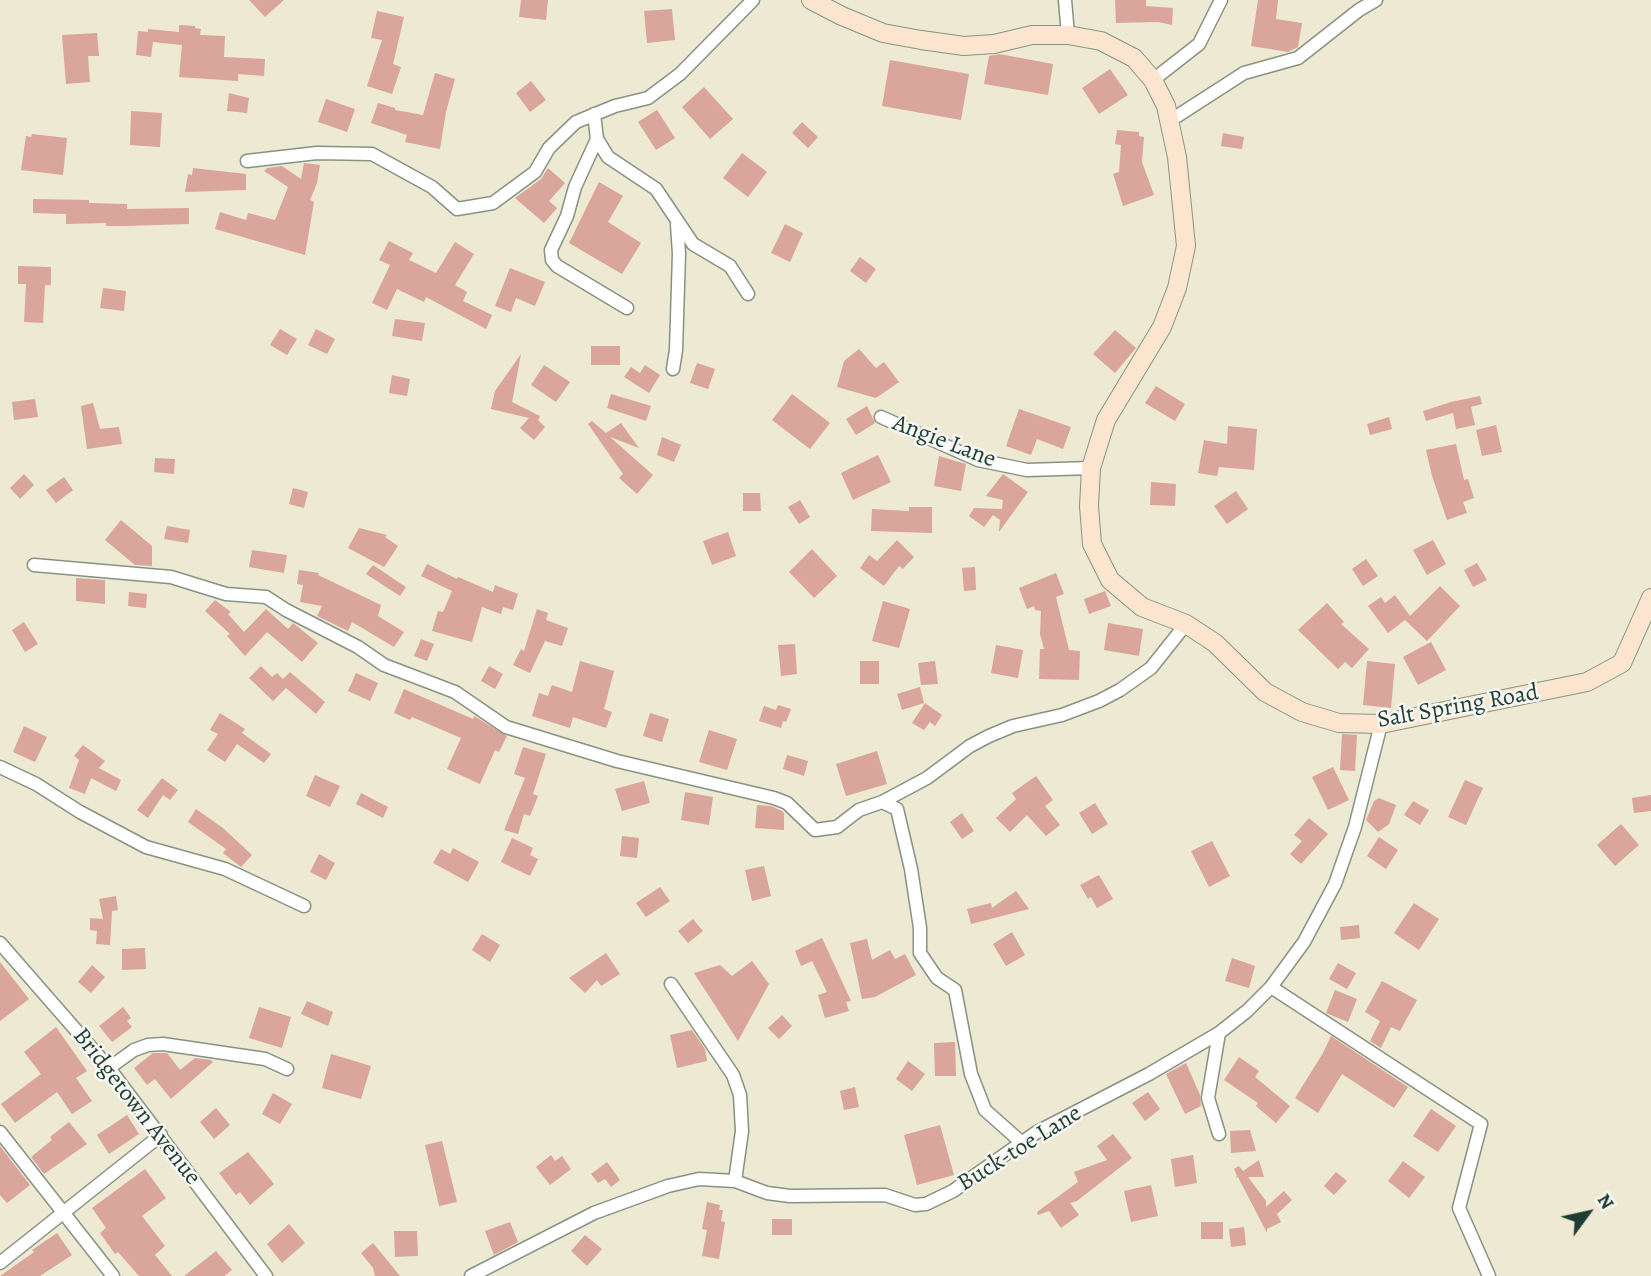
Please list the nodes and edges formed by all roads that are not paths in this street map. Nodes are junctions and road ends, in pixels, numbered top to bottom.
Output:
1 (753, 0) edge
2 (811, 0) edge
3 (1065, 0) edge
4 (1221, 0) edge
5 (1376, 0) edge
6 (1068, 35) junction
7 (1153, 80) junction
8 (594, 114) junction
9 (1168, 122) junction
10 (597, 139) junction
11 (247, 161) dead end
12 (677, 223) junction
13 (748, 294) dead end
14 (627, 308) dead end
15 (673, 369) dead end
16 (881, 417) dead end
17 (1091, 468) junction
18 (34, 565) dead end
19 (1651, 598) edge
20 (1186, 624) junction
21 (1381, 724) junction
22 (0, 767) edge
23 (882, 802) junction
24 (304, 906) dead end
25 (0, 943) edge
26 (671, 984) dead end
27 (1270, 987) junction
28 (1219, 1033) junction
29 (109, 1068) junction
30 (287, 1069) dead end
31 (0, 1132) edge
32 (1219, 1134) dead end
33 (161, 1135) junction
34 (1021, 1142) junction
35 (734, 1181) junction
36 (64, 1211) junction
37 (0, 1263) edge
38 (113, 1276) edge
39 (266, 1276) edge
40 (471, 1276) edge
41 (1489, 1276) edge

1 - 8 street
2 - 6 street, Salt Spring Road
3 - 6 street
4 - 7 street
5 - 9 street
6 - 7 street, Salt Spring Road
7 - 9 street, Salt Spring Road
8 - 10 street
8 - 11 street
9 - 17 street, Salt Spring Road
10 - 12 street
10 - 14 street
12 - 13 street
12 - 15 street
16 - 17 street, Angie Lane
17 - 20 street, Salt Spring Road
18 - 23 street
19 - 21 street, Salt Spring Road
20 - 21 street, Salt Spring Road
20 - 23 street
21 - 27 street, Buck-toe Lane
22 - 24 street
23 - 34 street
25 - 29 street, Bridgetown Avenue
26 - 35 street
27 - 28 street, Buck-toe Lane
27 - 41 street
28 - 32 street
28 - 34 street, Buck-toe Lane
29 - 30 street
29 - 33 street, Bridgetown Avenue
31 - 36 street
33 - 36 street
33 - 39 street, Bridgetown Avenue
34 - 35 street, Buck-toe Lane
35 - 40 street, Buck-toe Lane
36 - 37 street
36 - 38 street

